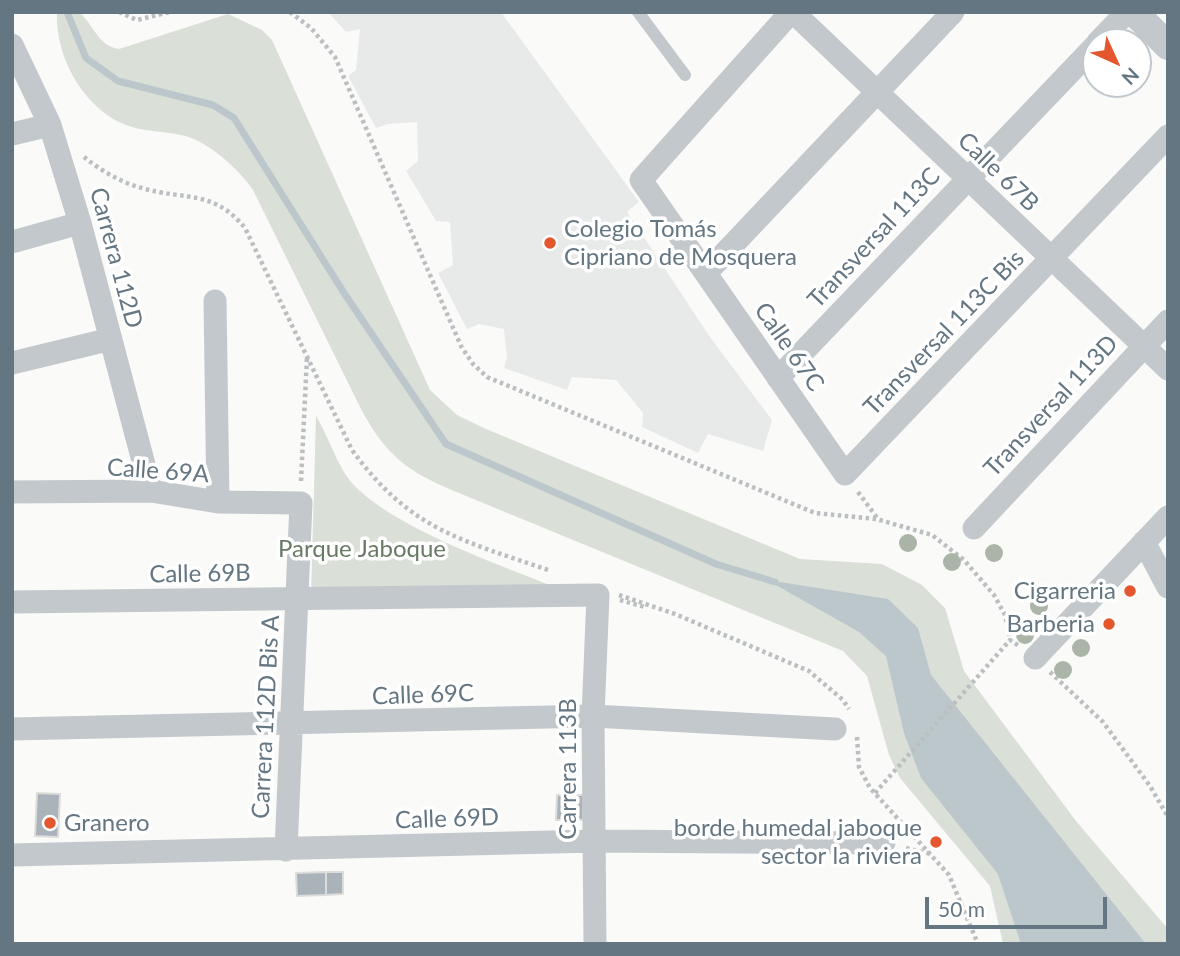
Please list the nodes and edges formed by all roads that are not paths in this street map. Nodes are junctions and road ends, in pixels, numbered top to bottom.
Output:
1 (638, 12) edge
2 (792, 12) edge
3 (953, 12) edge
4 (1127, 12) edge
5 (1134, 12) edge
6 (1112, 28) edge
7 (12, 45) edge
8 (1168, 46) edge
9 (1082, 59) edge
10 (685, 75) dead end
11 (877, 93) junction
12 (50, 125) junction
13 (12, 134) edge
14 (1168, 136) edge
15 (967, 178) junction
16 (80, 223) junction
17 (12, 242) edge
18 (1051, 258) junction
19 (706, 273) junction
20 (215, 301) dead end
21 (1168, 321) edge
22 (111, 339) junction
23 (1143, 346) junction
24 (12, 363) edge
25 (1168, 369) edge
26 (778, 378) junction
27 (845, 474) joint
28 (12, 492) edge
29 (151, 492) junction
30 (218, 502) junction
31 (301, 503) joint
32 (1168, 517) edge
33 (974, 528) dead end
34 (1144, 542) junction
35 (1168, 587) edge
36 (604, 593) joint
37 (299, 599) junction
38 (12, 602) edge
39 (1035, 658) road end
40 (593, 716) junction
41 (290, 725) junction
42 (849, 727) road end
43 (12, 729) edge
44 (594, 841) junction
45 (884, 843) dead end
46 (286, 850) junction
47 (12, 855) edge
48 (595, 944) edge

1 - 10 lane
2 - 11 street, Calle 67B
2 - 19 street, Calle 67C
3 - 11 street
4 - 6 street, Transversal 113C
5 - 8 street
7 - 12 street, Carrera 112D
9 - 15 street, Transversal 113C
11 - 15 street, Calle 67B
11 - 19 street
12 - 13 street
12 - 16 street, Carrera 112D
14 - 18 street, Transversal 113C Bis
15 - 18 street, Calle 67B
15 - 26 street, Transversal 113C
16 - 17 street
16 - 22 street, Carrera 112D
18 - 23 street, Calle 67B
18 - 27 street, Transversal 113C Bis
19 - 26 street, Calle 67C
20 - 30 street
21 - 23 street, Transversal 113D
22 - 24 street
22 - 29 street, Carrera 112D
23 - 25 street, Calle 67B
23 - 33 street, Transversal 113D
26 - 27 street, Calle 67C
28 - 29 street, Calle 69A
29 - 30 street, Calle 69A
30 - 31 street, Calle 69A
31 - 37 street, Carrera 112D Bis A
32 - 34 street
34 - 35 street
34 - 39 street
36 - 37 street, Calle 69B
36 - 40 street, Carrera 113B
37 - 38 street, Calle 69B
37 - 41 street, Carrera 112D Bis A
40 - 41 street, Calle 69C
40 - 42 street, Calle 69C
40 - 44 street, Carrera 113B
41 - 43 street, Calle 69C
41 - 46 street, Carrera 112D Bis A
44 - 45 street, Calle 69D
44 - 46 street, Calle 69D
44 - 48 street, Carrera 113B
46 - 47 street, Calle 69D

